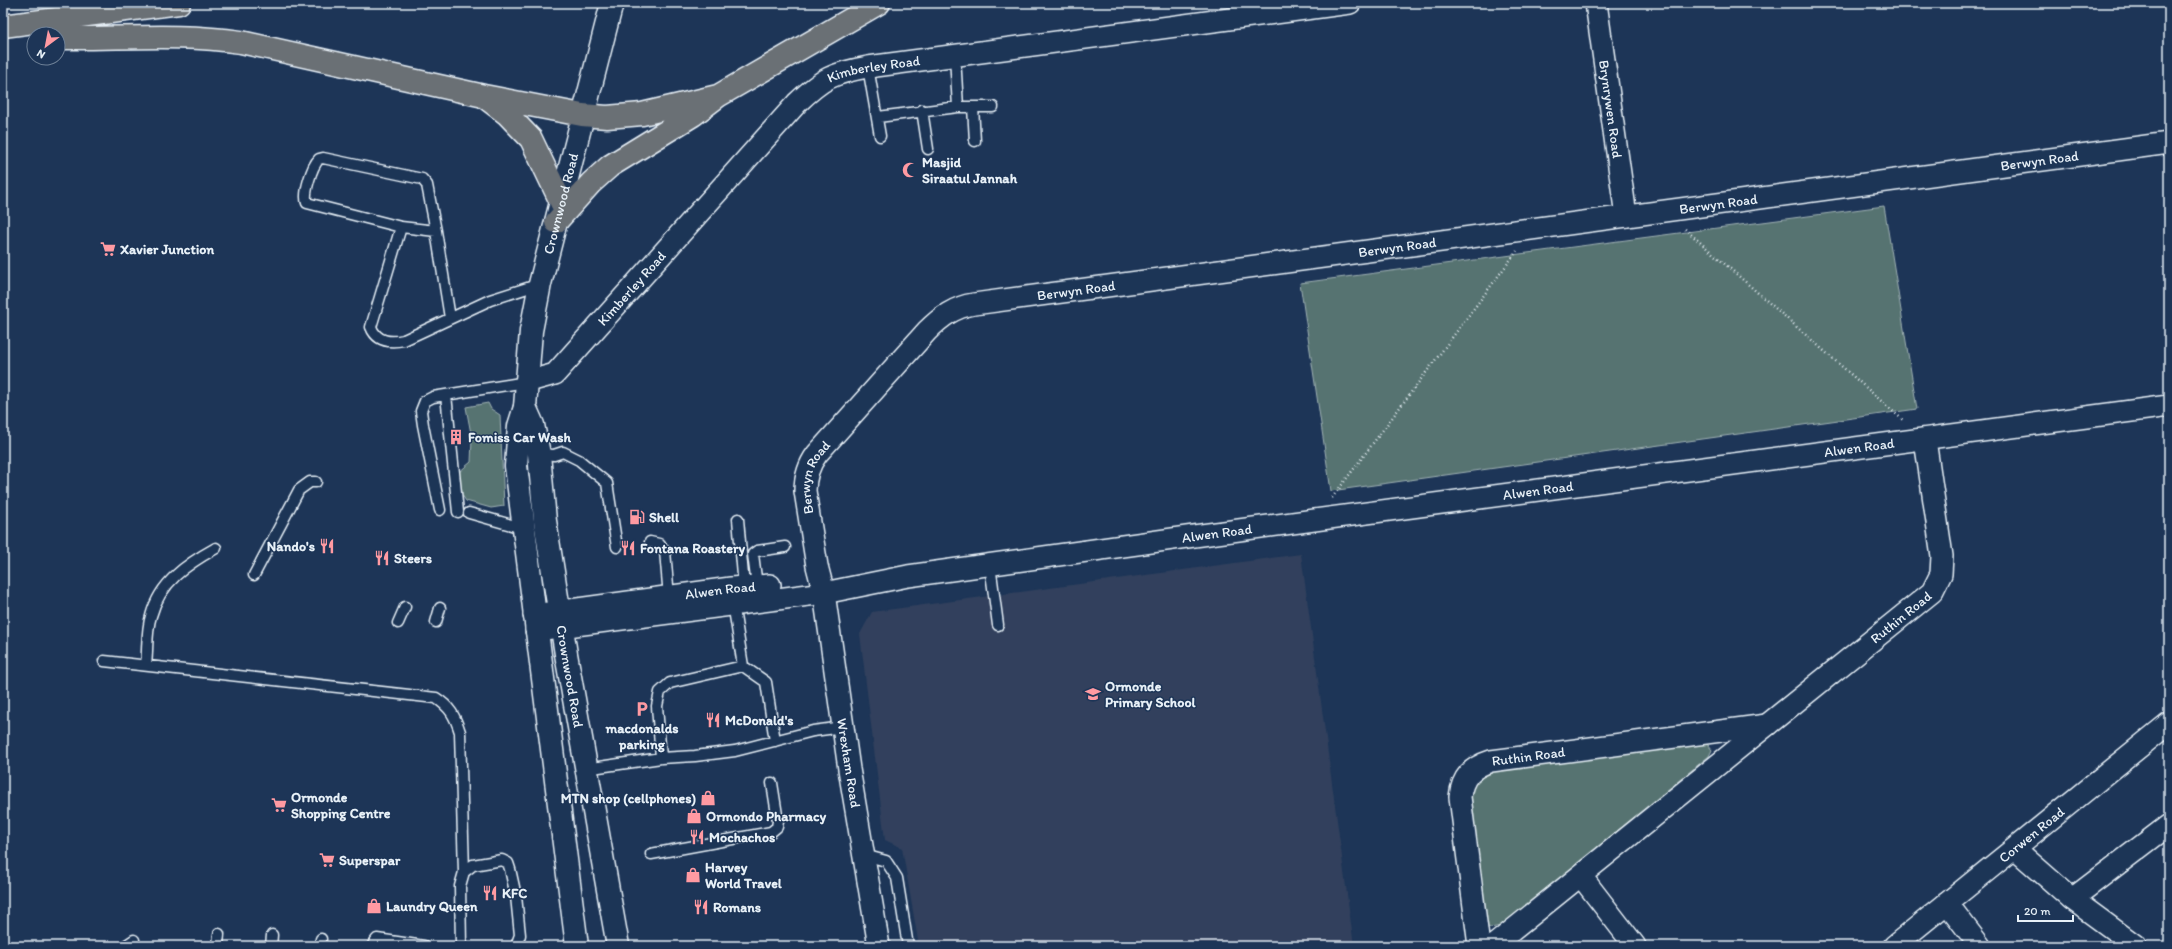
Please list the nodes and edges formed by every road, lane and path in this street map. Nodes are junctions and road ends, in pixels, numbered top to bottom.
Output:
1 (179, 3) edge
2 (612, 3) edge
3 (879, 3) edge
4 (1350, 3) edge
5 (1596, 3) edge
6 (3, 26) edge
7 (3, 36) edge
8 (26, 37) edge
9 (66, 38) edge
10 (955, 56) junction
11 (868, 67) junction
12 (484, 96) junction
13 (718, 96) junction
14 (958, 107) junction
15 (973, 107) junction
16 (993, 107) dead end
17 (922, 110) junction
18 (582, 115) junction
19 (878, 117) junction
20 (880, 136) dead end
21 (975, 141) dead end
22 (2169, 143) edge
23 (928, 149) dead end
24 (1665, 211) junction
25 (558, 212) junction
26 (1626, 216) junction
27 (401, 226) junction
28 (1533, 230) junction
29 (436, 231) junction
30 (540, 284) junction
31 (450, 318) junction
32 (526, 382) junction
33 (446, 395) junction
34 (2169, 406) edge
35 (525, 407) junction
36 (1925, 440) junction
37 (539, 454) junction
38 (316, 482) dead end
39 (440, 510) dead end
40 (458, 512) dead end
41 (469, 513) dead end
42 (738, 519) dead end
43 (1314, 521) junction
44 (522, 528) junction
45 (650, 542) dead end
46 (616, 547) dead end
47 (784, 547) dead end
48 (216, 548) dead end
49 (990, 565) junction
50 (254, 574) dead end
51 (823, 587) junction
52 (741, 591) junction
53 (669, 597) junction
54 (405, 607) dead end
55 (440, 608) dead end
56 (561, 620) junction
57 (436, 622) dead end
58 (398, 623) dead end
59 (535, 623) junction
60 (998, 625) dead end
61 (104, 661) dead end
62 (146, 665) junction
63 (743, 666) junction
64 (2169, 723) edge
65 (1767, 724) junction
66 (844, 727) junction
67 (775, 741) junction
68 (661, 758) junction
69 (585, 769) junction
70 (772, 783) dead end
71 (2169, 825) edge
72 (2015, 849) junction
73 (651, 854) dead end
74 (864, 855) junction
75 (464, 872) junction
76 (1581, 876) junction
77 (2072, 899) junction
78 (1947, 903) junction
79 (220, 934) dead end
80 (272, 935) dead end
81 (1627, 943) edge
82 (218, 946) edge
83 (271, 946) edge
84 (372, 946) edge
85 (424, 946) edge
86 (461, 946) edge
87 (516, 946) edge
88 (577, 946) edge
89 (618, 946) edge
90 (880, 946) edge
91 (908, 946) edge
92 (1479, 946) edge
93 (1493, 946) edge
94 (1894, 946) edge
95 (1980, 946) edge
96 (2136, 946) edge

1 - 6 highway
2 - 18 main road, Crownwood Road
3 - 13 highway
4 - 10 street, Kimberley Road
5 - 26 street, Brynrywen Road
7 - 8 highway
9 - 12 highway
10 - 11 street, Kimberley Road
10 - 14 lane
11 - 19 lane
11 - 32 street, Kimberley Road
12 - 18 highway
12 - 25 highway
13 - 18 highway
13 - 25 highway
14 - 15 lane
14 - 17 lane
15 - 16 lane
15 - 21 lane
17 - 19 lane
17 - 23 lane
18 - 25 main road, Crownwood Road
19 - 20 lane
22 - 24 street, Berwyn Road
24 - 26 street, Berwyn Road
24 - 36 path
25 - 30 main road, Crownwood Road
26 - 28 street, Berwyn Road
27 - 29 lane
27 - 29 lane
27 - 31 lane
28 - 43 path
28 - 51 street, Berwyn Road
29 - 31 lane
30 - 31 lane
30 - 32 main road, Crownwood Road
32 - 33 lane
32 - 35 main road, Crownwood Road
33 - 39 lane
33 - 40 lane
34 - 36 street, Alwen Road
35 - 37 main road, Crownwood Road
35 - 44 main road, Crownwood Road
36 - 43 street, Alwen Road
36 - 65 street, Ruthin Road
37 - 46 lane
37 - 56 main road, Crownwood Road
38 - 50 lane
41 - 44 lane
42 - 52 lane
43 - 49 street, Alwen Road
44 - 59 main road, Crownwood Road
45 - 53 lane
47 - 52 lane
48 - 62 lane
49 - 51 street, Alwen Road
49 - 60 lane
51 - 52 street, Alwen Road
51 - 52 street, Alwen Road
51 - 66 street, Wrexham Road
52 - 53 street, Alwen Road
52 - 56 street, Alwen Road
52 - 63 lane
53 - 56 street, Alwen Road
54 - 58 lane
55 - 57 lane
56 - 59 street, Alwen Road
56 - 69 main road, Crownwood Road
59 - 88 main road, Crownwood Road
61 - 62 lane
62 - 75 lane
63 - 67 lane
63 - 68 lane
64 - 72 street, Corwen Road
65 - 76 street, Ruthin Road
65 - 92 street, Ruthin Road
66 - 67 lane
66 - 74 street, Wrexham Road
67 - 68 lane
68 - 69 lane
69 - 89 main road, Crownwood Road
70 - 73 lane
71 - 77 street
72 - 77 street
72 - 78 street, Corwen Road
74 - 90 street, Wrexham Road
74 - 91 lane
75 - 86 lane
75 - 87 lane
76 - 81 street
76 - 93 street, Ruthin Road
77 - 96 street
78 - 94 street, Corwen Road
78 - 95 street
79 - 82 lane
80 - 83 lane
84 - 85 lane

